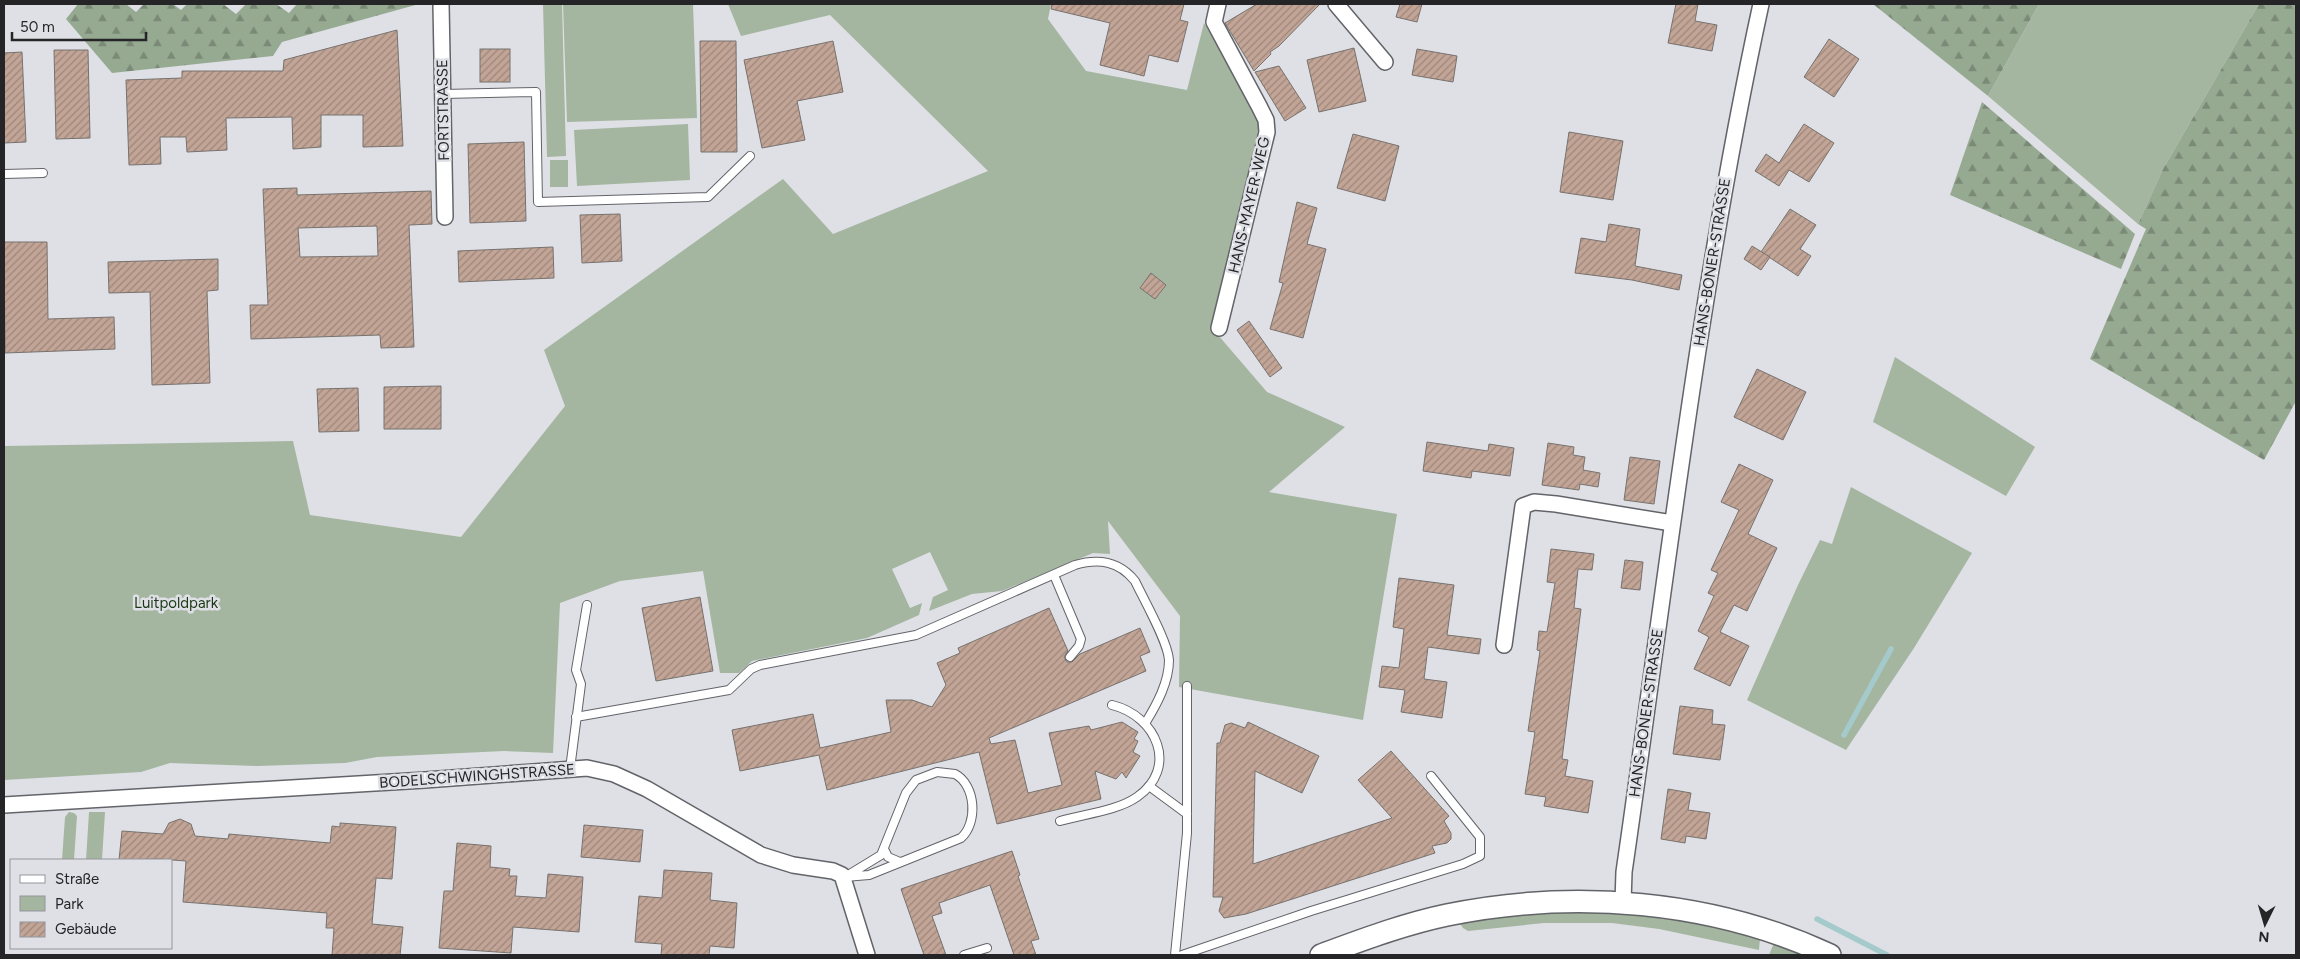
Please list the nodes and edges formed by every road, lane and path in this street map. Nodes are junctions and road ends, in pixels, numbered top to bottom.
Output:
1 (441, 4) edge
2 (1218, 4) edge
3 (1336, 4) edge
4 (1761, 4) edge
5 (1385, 62) dead end
6 (444, 94) junction
7 (750, 156) dead end
8 (43, 173) dead end
9 (4, 174) edge
10 (445, 217) dead end
11 (1219, 328) dead end
12 (1672, 523) junction
13 (1054, 575) junction
14 (587, 605) dead end
15 (1504, 645) dead end
16 (1070, 657) dead end
17 (1187, 686) dead end
18 (1112, 705) dead end
19 (576, 717) junction
20 (1146, 722) junction
21 (570, 769) junction
22 (1431, 776) dead end
23 (1149, 786) junction
24 (4, 804) edge
25 (1187, 814) junction
26 (1060, 821) dead end
27 (884, 849) junction
28 (900, 862) junction
29 (845, 877) junction
30 (1623, 902) junction
31 (987, 948) dead end
32 (867, 955) edge
33 (964, 955) edge
34 (1175, 955) edge
35 (1182, 955) edge
36 (1321, 955) edge
37 (1830, 955) edge

1 - 6 street, FORTSTRASSE
2 - 11 street, HANS-MAYER-WEG
3 - 5 street
4 - 12 street, HANS-BONER-STRASSE
6 - 7 lane
6 - 10 street, FORTSTRASSE
8 - 9 lane
12 - 15 street
12 - 30 street, HANS-BONER-STRASSE
13 - 16 lane
13 - 19 lane
13 - 20 lane
14 - 19 lane
17 - 25 lane
18 - 20 lane
19 - 21 lane
20 - 23 lane
21 - 24 street, BODELSCHWINGHSTRASSE
21 - 29 street, BODELSCHWINGHSTRASSE
22 - 35 lane
23 - 25 lane
23 - 26 lane
25 - 34 lane
27 - 28 lane
27 - 28 lane
27 - 29 lane
28 - 29 lane
29 - 32 street
30 - 36 street
30 - 37 street
31 - 33 lane

